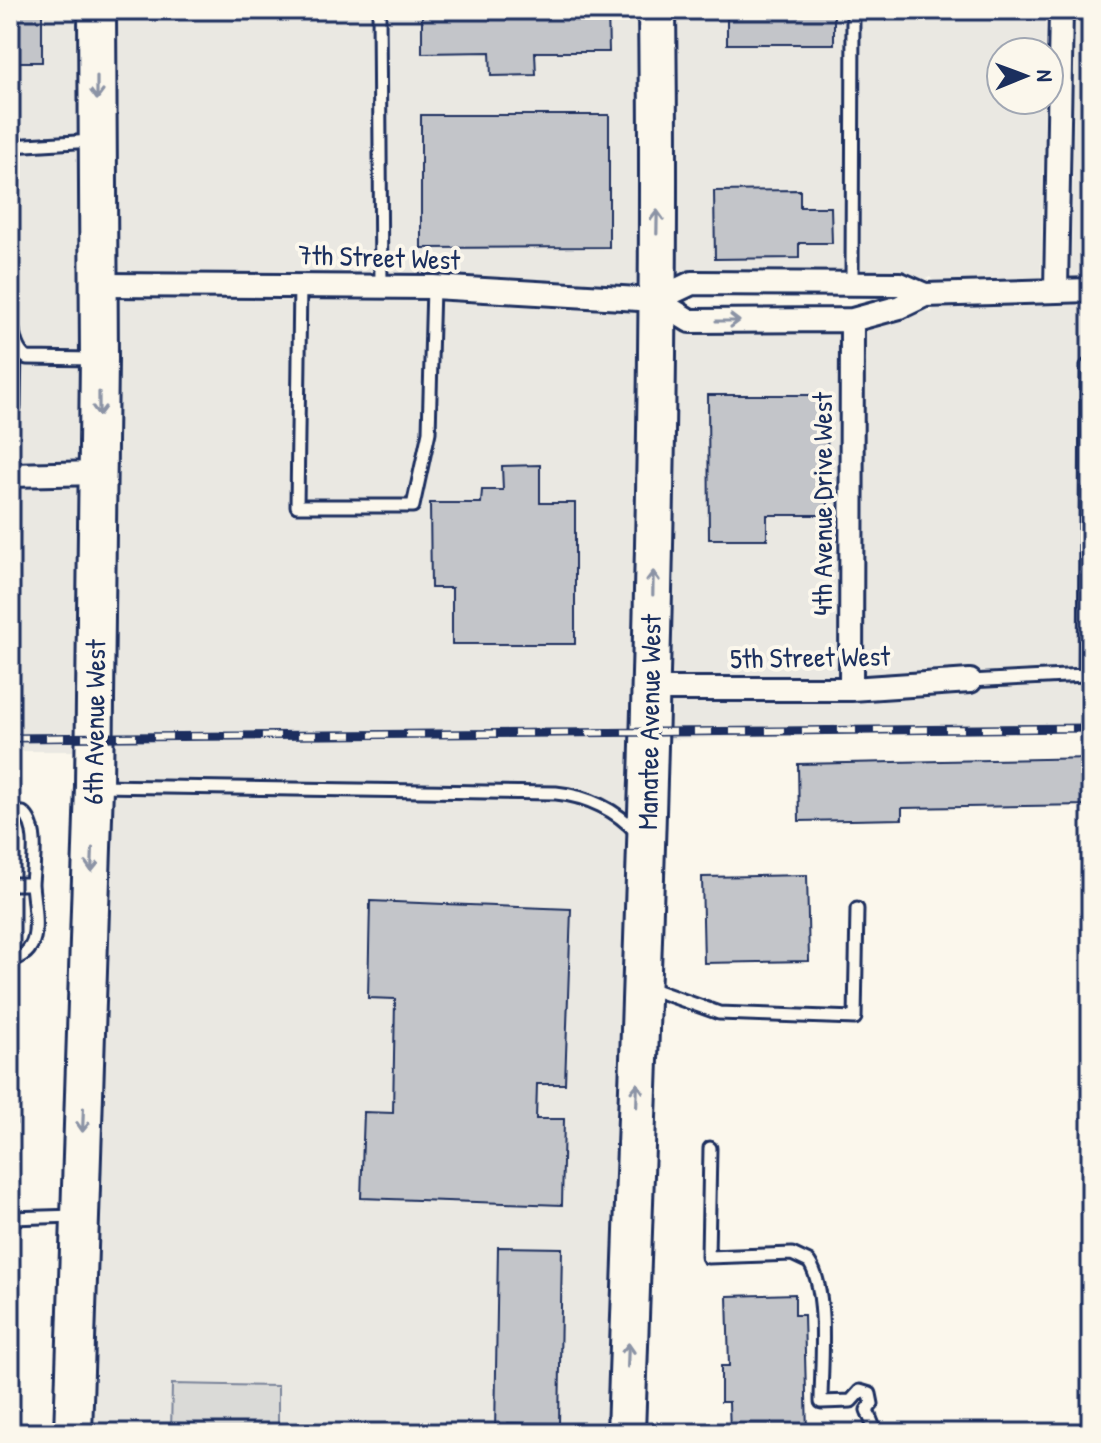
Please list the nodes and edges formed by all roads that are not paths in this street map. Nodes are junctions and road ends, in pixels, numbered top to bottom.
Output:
1 (97, 10) edge
2 (379, 10) edge
3 (657, 10) edge
4 (853, 10) edge
5 (1061, 10) edge
6 (98, 141) junction
7 (10, 146) edge
8 (10, 219) edge
9 (300, 284) junction
10 (852, 284) junction
11 (99, 285) junction
12 (381, 286) junction
13 (433, 287) junction
14 (1056, 290) junction
15 (1091, 290) edge
16 (925, 295) junction
17 (656, 300) junction
18 (852, 320) junction
19 (15, 347) junction
20 (99, 359) junction
21 (1091, 366) edge
22 (10, 415) edge
23 (99, 473) junction
24 (10, 475) edge
25 (1088, 675) edge
26 (970, 681) joint
27 (651, 689) junction
28 (851, 689) junction
29 (94, 786) junction
30 (10, 812) edge
31 (647, 844) junction
32 (10, 884) edge
33 (32, 884) junction
34 (857, 909) dead end
35 (10, 960) edge
36 (641, 986) junction
37 (710, 1148) dead end
38 (80, 1216) junction
39 (10, 1218) edge
40 (851, 1401) junction
41 (867, 1410) junction
42 (73, 1433) edge
43 (626, 1433) edge
44 (876, 1433) edge

1 -> 6 main road, 6th Avenue West
2 - 12 lane
17 -> 3 main road, Manatee Avenue West
4 - 10 lane
5 - 14 street
6 - 7 lane
6 - 11 main road, 6th Avenue West
8 - 19 lane
9 - 11 street, 7th Street West
9 - 12 street, 7th Street West
9 - 13 lane
10 - 16 street, 7th Street West
10 - 17 street, 7th Street West
11 - 20 main road, 6th Avenue West
12 - 13 street, 7th Street West
13 - 17 street, 7th Street West
14 - 15 street, 7th Street West
14 - 16 street, 7th Street West
16 - 18 street, 7th Street West
17 -> 18 street, 7th Street West
27 -> 17 main road, Manatee Avenue West
18 - 28 street, 4th Avenue Drive West
19 - 20 lane
19 - 22 lane
20 -> 23 main road, 6th Avenue West
21 - 25 lane
23 - 24 street
23 - 29 main road, 6th Avenue West
25 - 26 lane
26 - 28 street, 5th Street West
27 - 28 street, 5th Street West
27 - 31 main road, Manatee Avenue West
29 - 31 lane
29 -> 38 main road, 6th Avenue West
30 - 33 lane
31 - 36 main road, Manatee Avenue West
32 - 33 lane
33 - 35 lane
34 - 36 lane
43 -> 36 main road, Manatee Avenue West
37 - 40 lane
38 - 39 lane
38 - 42 main road, 6th Avenue West
40 - 41 lane
40 - 41 lane
41 - 44 lane

